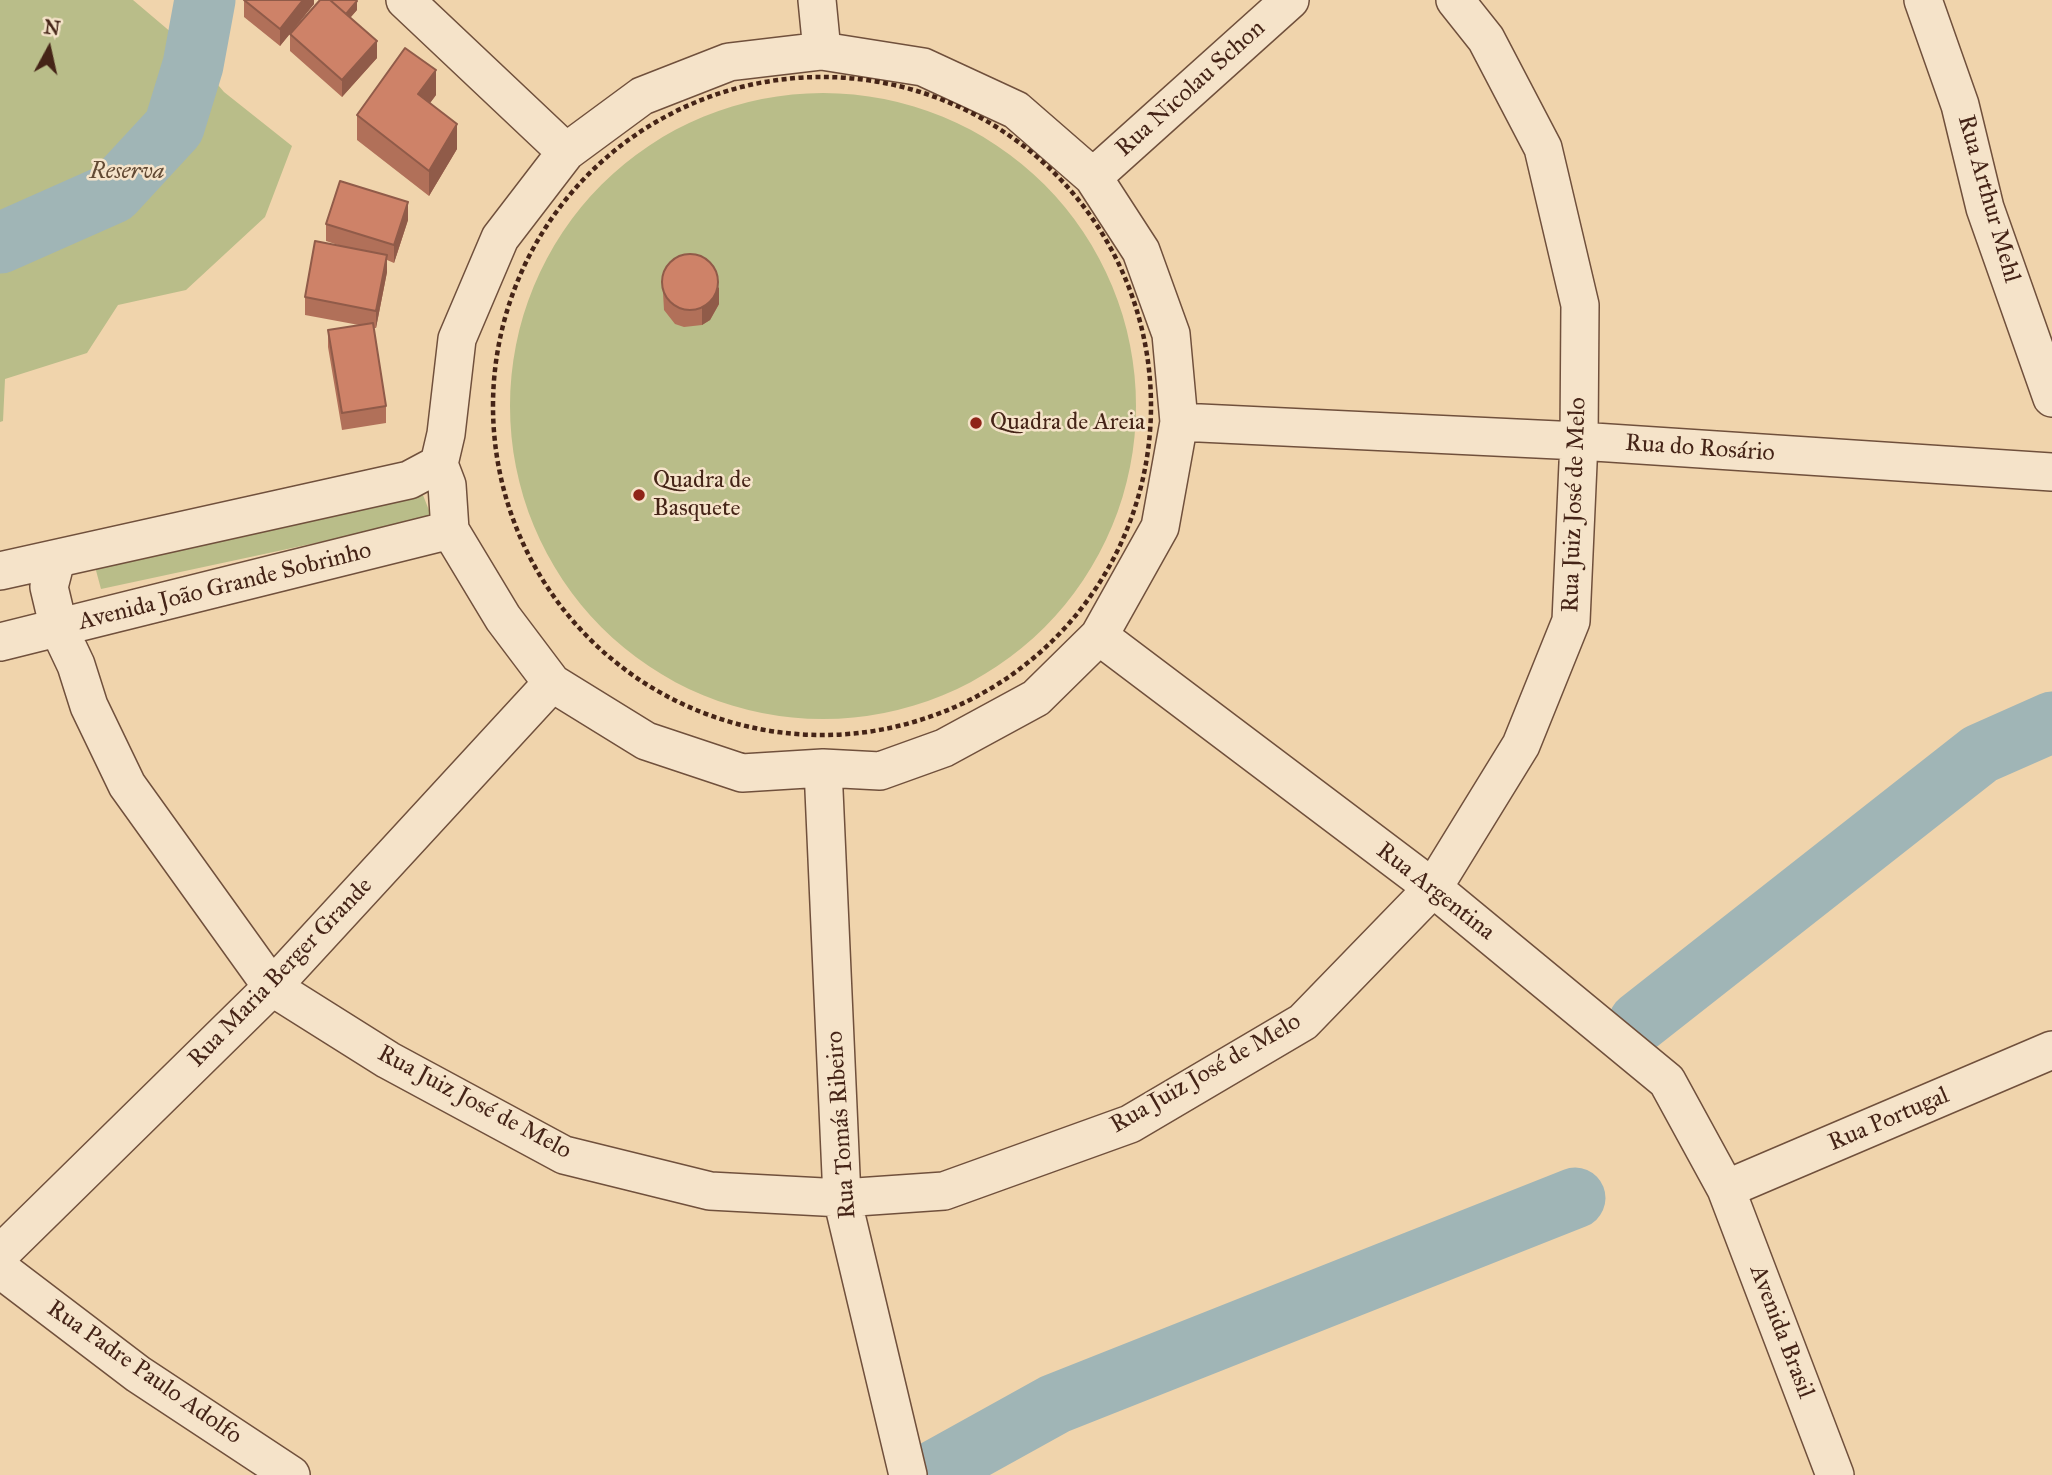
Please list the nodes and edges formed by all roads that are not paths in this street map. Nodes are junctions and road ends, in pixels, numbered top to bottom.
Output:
1 (405, 0) edge
2 (817, 0) edge
3 (1290, 0) edge
4 (1455, 0) edge
5 (1923, 0) edge
6 (822, 51) junction
7 (566, 152) junction
8 (1093, 177) junction
9 (2052, 398) edge
10 (1179, 422) junction
11 (1579, 441) junction
12 (439, 464) junction
13 (2052, 472) edge
14 (450, 530) junction
15 (56, 559) junction
16 (0, 571) edge
17 (59, 629) junction
18 (1099, 636) junction
19 (0, 642) edge
20 (552, 683) junction
21 (823, 768) junction
22 (1433, 888) junction
23 (272, 987) junction
24 (2052, 1050) edge
25 (1726, 1189) junction
26 (842, 1198) junction
27 (0, 1254) edge
28 (0, 1269) edge
29 (291, 1475) edge
30 (908, 1475) edge
31 (1835, 1475) edge

1 - 7 street
2 - 6 street
3 - 8 street, Rua Nicolau Schon
4 - 11 street, Rua Juiz José de Melo
5 - 9 street, Rua Arthur Mehl
6 - 7 street
6 - 8 street
7 - 12 street
8 - 10 street
10 - 11 street, Rua do Rosário
10 - 18 street
11 - 13 street, Rua do Rosário
11 - 22 street, Rua Juiz José de Melo
12 - 14 street
12 - 15 street
14 - 17 street, Avenida João Grande Sobrinho
14 - 20 street
15 - 16 street
15 - 17 street, Rua Juiz José de Melo
17 - 19 street, Avenida João Grande Sobrinho
17 - 23 street, Rua Juiz José de Melo
18 - 21 street
18 - 22 street, Rua Argentina
20 - 21 street
20 - 23 street, Rua Maria Berger Grande
21 - 26 street, Rua Tomás Ribeiro
22 - 25 street, Rua Argentina
22 - 26 street, Rua Juiz José de Melo
23 - 26 street, Rua Juiz José de Melo
23 - 27 street, Rua Maria Berger Grande
24 - 25 street, Rua Portugal
25 - 31 street, Avenida Brasil
26 - 30 street, Rua Tomás Ribeiro
28 - 29 street, Rua Padre Paulo Adolfo

